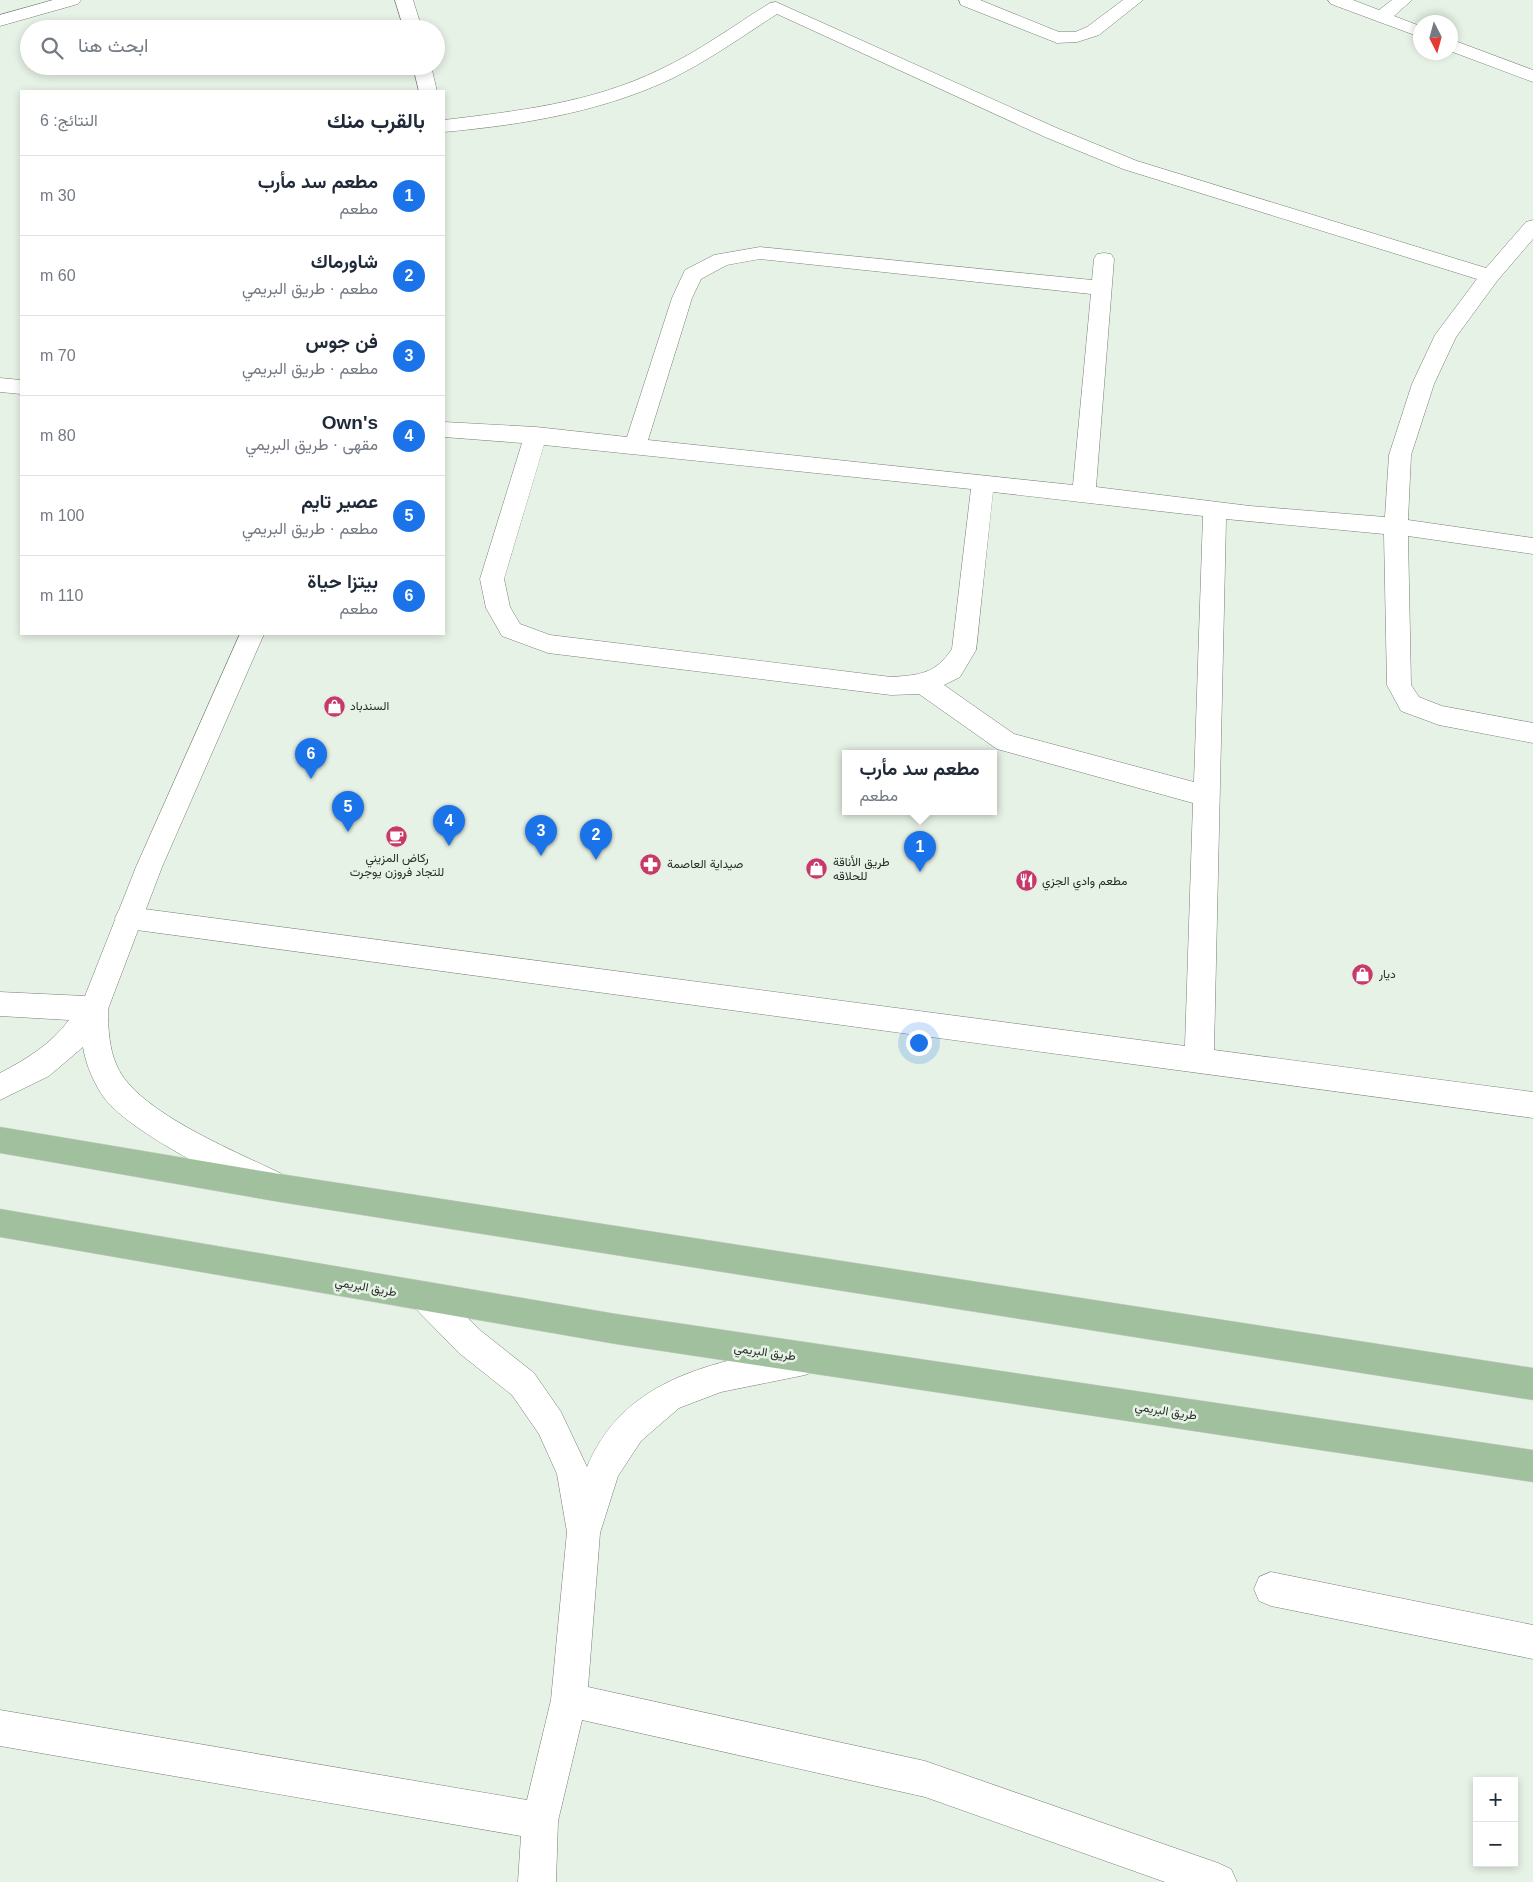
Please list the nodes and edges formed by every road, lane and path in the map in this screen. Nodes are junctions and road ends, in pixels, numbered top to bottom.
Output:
1 (72, 0) edge
2 (404, 0) edge
3 (1134, 0) edge
4 (1337, 0) edge
5 (1403, 0) edge
6 (967, 1) dead end
7 (781, 3) edge
8 (1382, 18) junction
9 (410, 20) edge
10 (0, 21) edge
11 (1413, 29) edge
12 (1458, 47) edge
13 (424, 75) edge
14 (1533, 76) edge
15 (428, 90) edge
16 (445, 126) edge
17 (1533, 226) edge
18 (1104, 259) dead end
19 (1490, 276) junction
20 (1101, 288) junction
21 (0, 385) edge
22 (20, 388) edge
23 (445, 429) edge
24 (536, 435) junction
25 (635, 446) junction
26 (983, 482) junction
27 (1084, 492) junction
28 (1215, 510) junction
29 (1396, 525) junction
30 (1533, 546) edge
31 (252, 635) edge
32 (924, 684) junction
33 (1533, 733) edge
34 (1206, 796) junction
35 (129, 918) junction
36 (0, 1004) edge
37 (94, 1009) junction
38 (1199, 1060) junction
39 (0, 1087) edge
40 (1533, 1105) edge
41 (0, 1140) edge
42 (280, 1188) junction
43 (0, 1223) edge
44 (424, 1297) junction
45 (812, 1358) junction
46 (1501, 1380) joint
47 (1533, 1382) edge
48 (1533, 1466) edge
49 (583, 1533) junction
50 (1271, 1589) dead end
51 (1533, 1642) edge
52 (569, 1700) junction
53 (0, 1728) edge
54 (540, 1821) junction
55 (537, 1882) edge
56 (1218, 1882) edge

1 - 10 street
2 - 9 street
3 - 6 street
4 - 8 street
5 - 8 street
7 - 16 street
7 - 19 street
8 - 11 street
12 - 14 street
13 - 15 street
17 - 19 street
18 - 20 street
19 - 29 street
20 - 25 street
20 - 27 street
21 - 22 street
23 - 24 street
24 - 25 street
24 - 32 street
25 - 26 street
26 - 27 street
26 - 32 street
27 - 28 street
28 - 29 street
28 - 34 street
29 - 30 street
29 - 33 street
31 - 35 street
32 - 34 street
34 - 38 street
35 - 37 street
35 - 38 street
36 - 37 street
37 - 39 street
37 - 42 street
38 - 40 street
41 - 42 main road
42 - 46 main road
43 - 44 main road, طريق البريمي
44 - 45 main road, طريق البريمي
44 - 49 street
45 - 48 main road, طريق البريمي
45 - 49 street
46 - 47 street
49 - 52 street
50 - 51 street
52 - 54 street
52 - 56 street
53 - 54 street
54 - 55 street

